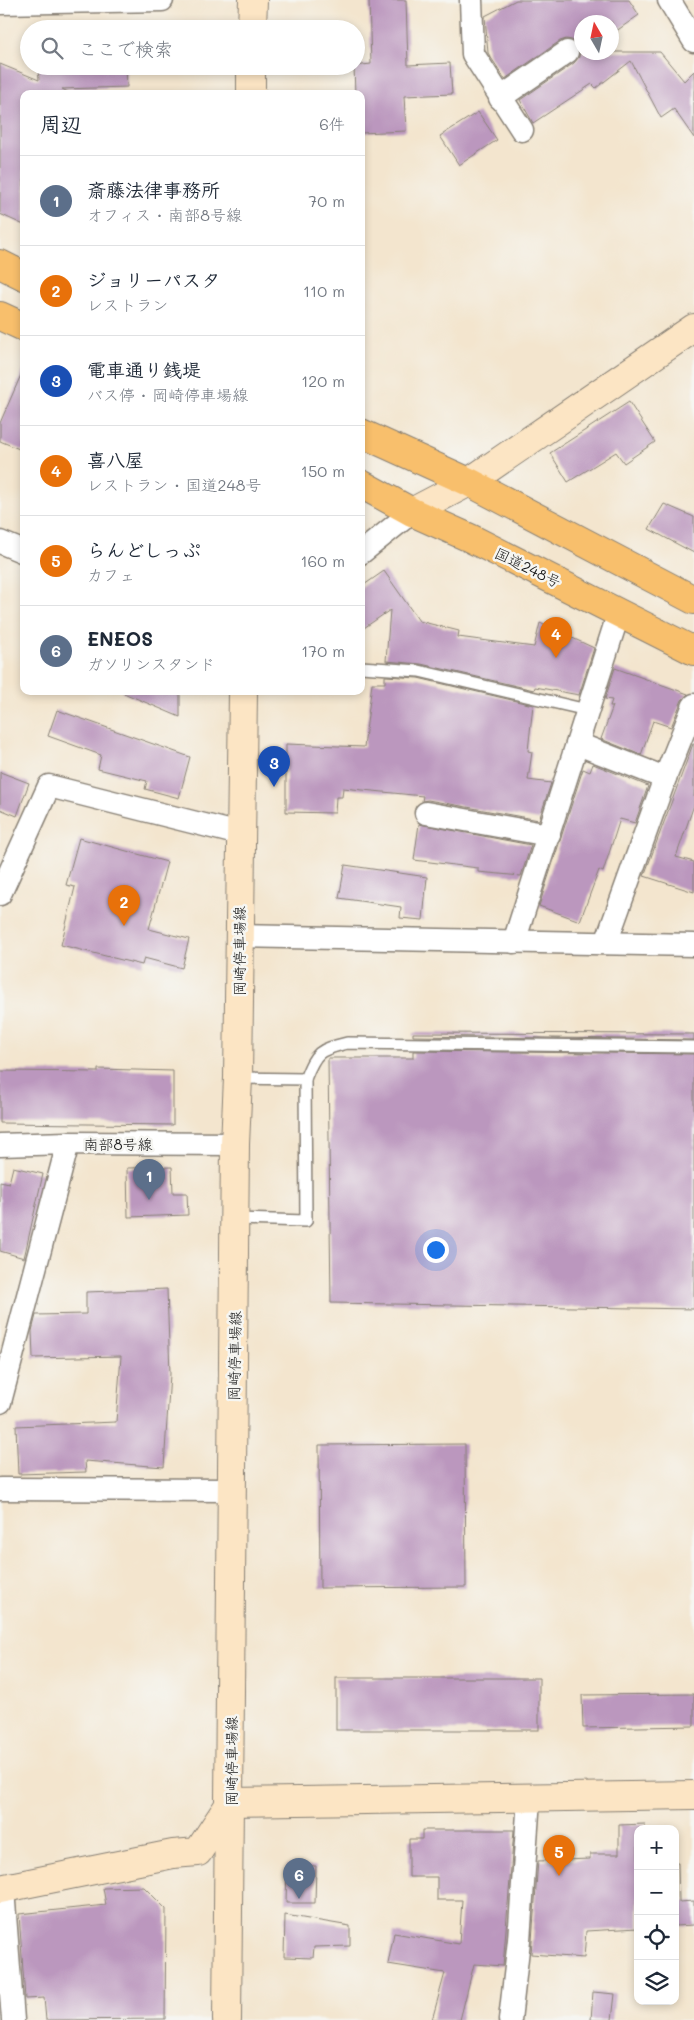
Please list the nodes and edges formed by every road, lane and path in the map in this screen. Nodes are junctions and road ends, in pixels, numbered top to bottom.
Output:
1 (162, 0) edge
2 (253, 0) edge
3 (471, 0) edge
4 (669, 0) edge
5 (0, 2) edge
6 (252, 20) edge
7 (694, 40) edge
8 (567, 52) dead end
9 (251, 75) edge
10 (251, 90) edge
11 (500, 98) junction
12 (522, 130) dead end
13 (0, 264) edge
14 (20, 274) edge
15 (0, 316) edge
16 (20, 325) edge
17 (694, 328) edge
18 (365, 435) edge
19 (469, 482) junction
20 (365, 486) edge
21 (412, 512) junction
22 (0, 542) edge
23 (20, 550) edge
24 (365, 550) edge
25 (694, 600) edge
26 (619, 612) junction
27 (694, 651) edge
28 (365, 667) edge
29 (243, 695) edge
30 (694, 706) edge
31 (587, 710) junction
32 (578, 744) junction
33 (665, 778) junction
34 (426, 813) dead end
35 (240, 834) junction
36 (549, 835) junction
37 (0, 894) edge
38 (239, 936) junction
39 (514, 942) junction
40 (606, 943) junction
41 (694, 945) edge
42 (694, 1046) edge
43 (238, 1078) junction
44 (305, 1079) junction
45 (68, 1143) junction
46 (235, 1144) junction
47 (0, 1145) edge
48 (236, 1219) junction
49 (0, 1402) edge
50 (0, 1490) edge
51 (232, 1490) junction
52 (694, 1795) edge
53 (529, 1799) junction
54 (230, 1802) junction
55 (1, 1889) edge
56 (13, 2020) edge
57 (228, 2020) edge
58 (510, 2020) edge

1 - 5 street
2 - 6 main road
3 - 11 street
4 - 7 street
8 - 11 street
9 - 10 main road
11 - 12 street
13 - 14 highway
15 - 16 highway
17 - 19 main road
18 - 19 highway
19 - 21 main road
19 - 25 highway
20 - 21 highway, 国道248号
21 - 24 street
21 - 26 highway, 国道248号
22 - 23 street
26 - 27 highway, 国道248号
26 - 31 street
28 - 31 lane
29 - 35 main road, 岡崎停車場線
30 - 33 street
31 - 32 street
32 - 33 street
32 - 36 street
33 - 40 street
34 - 36 street
35 - 37 street
35 - 38 main road, 岡崎停車場線
36 - 39 street
38 - 39 street
38 - 43 main road, 岡崎停車場線
39 - 40 street
40 - 41 street
42 - 44 lane
43 - 44 lane
43 - 46 main road, 岡崎停車場線
44 - 48 lane
45 - 46 street, 南部8号線
45 - 47 street, 南部8号線
45 - 49 street
46 - 48 main road, 岡崎停車場線
48 - 51 main road, 岡崎停車場線
50 - 51 street
51 - 54 main road, 岡崎停車場線
52 - 53 main road
53 - 54 main road
53 - 58 street
54 - 55 main road
54 - 57 main road, 岡崎停車場線
55 - 56 street

